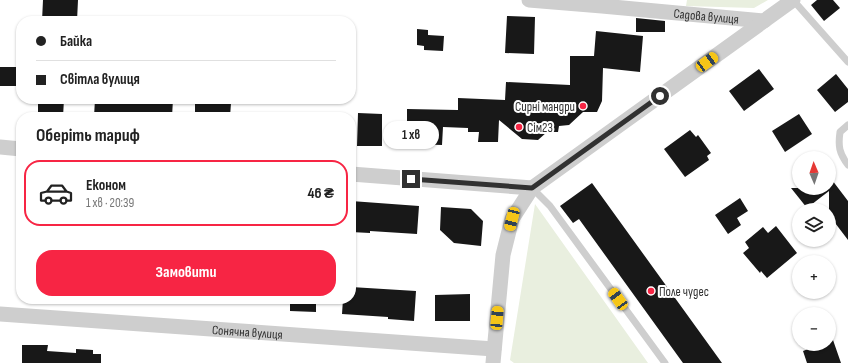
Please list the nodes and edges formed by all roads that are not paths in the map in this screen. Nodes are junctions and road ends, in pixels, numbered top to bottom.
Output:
1 (529, 0) edge
2 (793, 0) edge
3 (603, 3) edge
4 (764, 21) junction
5 (848, 62) edge
6 (848, 125) edge
7 (0, 147) edge
8 (16, 149) edge
9 (848, 165) edge
10 (356, 174) edge
11 (532, 188) junction
12 (0, 314) edge
13 (494, 356) edge
14 (665, 363) edge

1 - 3 street, Садова вулиця
2 - 4 street
2 - 5 lane
3 - 4 street, Садова вулиця
4 - 11 street
6 - 9 lane
7 - 8 street
10 - 11 street
11 - 13 street
11 - 14 lane
12 - 13 street, Сонячна вулиця

